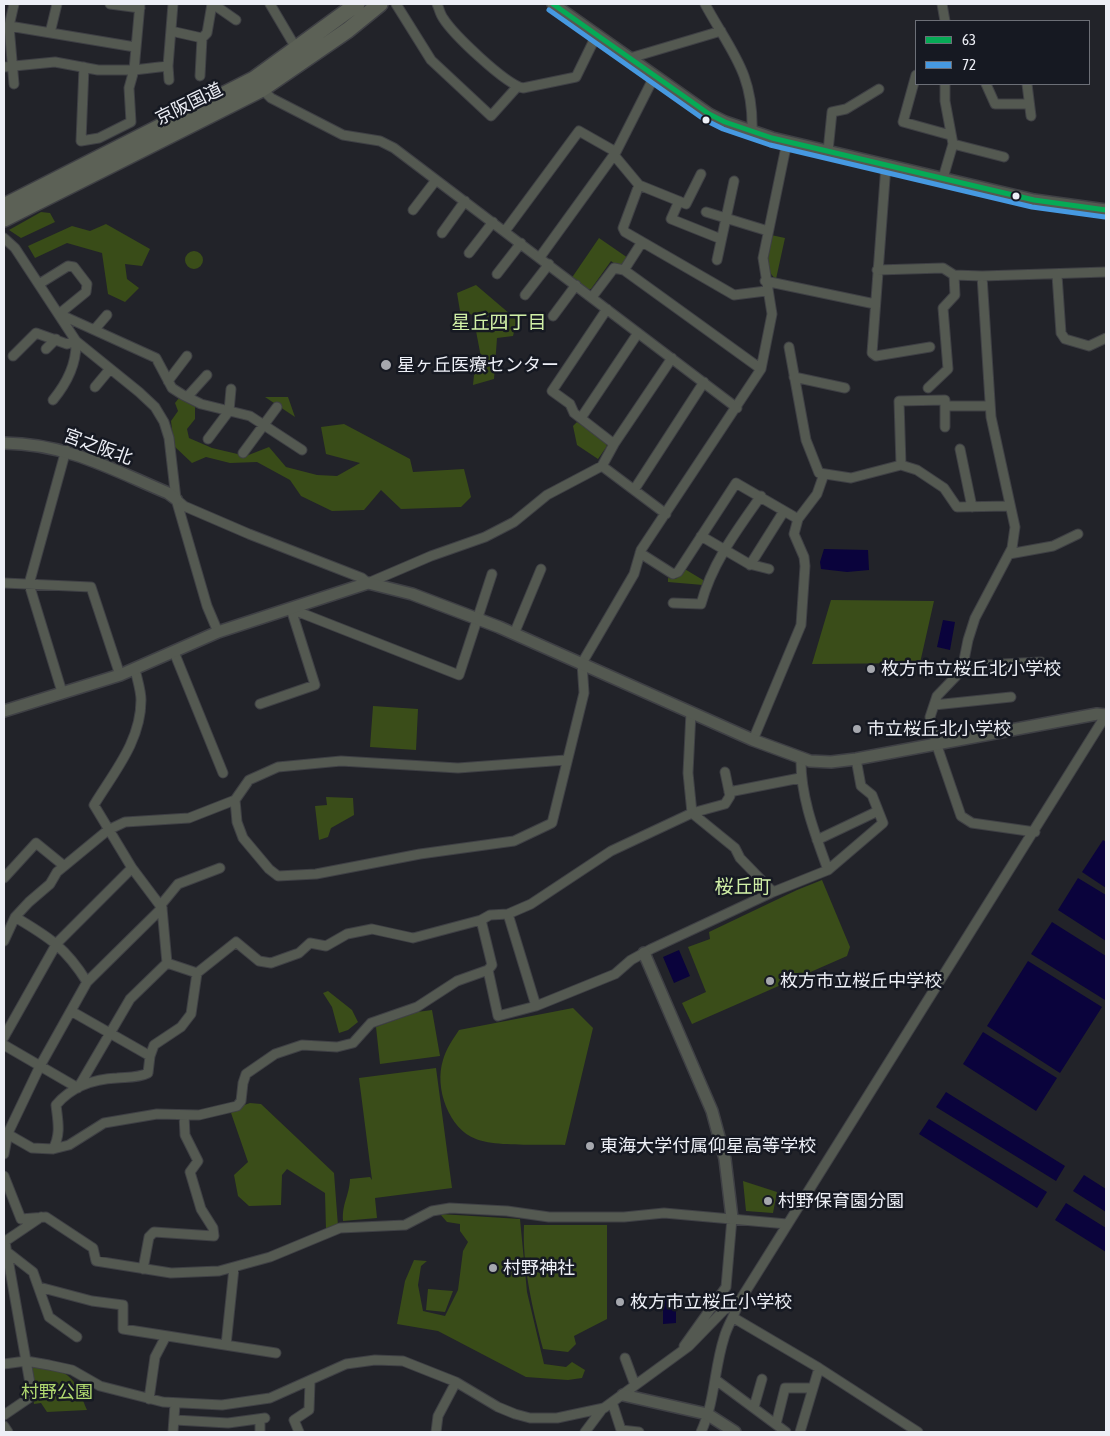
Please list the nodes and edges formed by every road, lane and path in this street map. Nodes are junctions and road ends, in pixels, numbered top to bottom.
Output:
1 (14, 4) edge
2 (57, 4) edge
3 (110, 4) edge
4 (173, 4) edge
5 (213, 4) edge
6 (270, 4) edge
7 (357, 4) edge
8 (380, 4) edge
9 (396, 4) edge
10 (437, 4) edge
11 (553, 4) edge
12 (705, 4) edge
13 (942, 4) edge
14 (140, 6) edge
15 (236, 20) dead end
16 (945, 20) edge
17 (9, 26) junction
18 (171, 31) junction
19 (720, 31) junction
20 (50, 33) junction
21 (597, 34) junction
22 (202, 38) junction
23 (7, 41) edge
24 (135, 47) junction
25 (296, 48) junction
26 (630, 58) junction
27 (168, 66) junction
28 (8, 67) edge
29 (84, 67) junction
30 (134, 70) junction
31 (655, 75) junction
32 (200, 76) dead end
33 (915, 79) edge
34 (169, 80) dead end
35 (14, 84) dead end
36 (945, 85) edge
37 (986, 85) edge
38 (1026, 85) edge
39 (517, 87) junction
40 (262, 89) junction
41 (879, 89) dead end
42 (1029, 104) junction
43 (1031, 116) dead end
44 (752, 132) junction
45 (951, 139) junction
46 (787, 142) junction
47 (828, 151) junction
48 (615, 154) junction
49 (1004, 157) dead end
50 (886, 164) junction
51 (702, 174) dead end
52 (74, 176) junction
53 (943, 178) junction
54 (436, 180) junction
55 (734, 181) dead end
56 (639, 185) junction
57 (465, 201) junction
58 (679, 201) junction
59 (4, 206) edge
60 (413, 210) dead end
61 (1106, 210) edge
62 (706, 212) dead end
63 (725, 218) junction
64 (4, 219) edge
65 (493, 222) junction
66 (505, 231) junction
67 (768, 231) junction
68 (442, 233) dead end
69 (4, 238) edge
70 (721, 239) junction
71 (642, 242) junction
72 (521, 243) junction
73 (469, 253) dead end
74 (540, 257) junction
75 (717, 260) dead end
76 (549, 264) junction
77 (624, 270) junction
78 (877, 270) junction
79 (1106, 272) edge
80 (497, 274) dead end
81 (954, 275) junction
82 (1057, 275) junction
83 (982, 276) junction
84 (765, 281) junction
85 (39, 284) junction
86 (576, 285) junction
87 (766, 291) junction
88 (525, 296) dead end
89 (592, 297) junction
90 (875, 304) junction
91 (607, 309) junction
92 (59, 314) junction
93 (107, 314) dead end
94 (554, 316) dead end
95 (95, 329) junction
96 (638, 333) junction
97 (1106, 338) edge
98 (56, 339) junction
99 (76, 341) junction
100 (789, 347) dead end
101 (930, 347) dead end
102 (46, 349) dead end
103 (13, 356) dead end
104 (187, 356) dead end
105 (672, 358) junction
106 (110, 369) junction
107 (761, 369) junction
108 (207, 375) dead end
109 (794, 377) junction
110 (168, 381) junction
111 (704, 382) junction
112 (95, 387) dead end
113 (845, 388) dead end
114 (928, 388) dead end
115 (231, 389) dead end
116 (188, 396) junction
117 (53, 400) dead end
118 (945, 406) junction
119 (990, 406) junction
120 (276, 407) dead end
121 (737, 408) junction
122 (229, 411) junction
123 (581, 418) junction
124 (263, 425) junction
125 (945, 427) dead end
126 (208, 439) dead end
127 (4, 443) edge
128 (614, 444) junction
129 (960, 448) dead end
130 (66, 450) junction
131 (302, 450) dead end
132 (243, 453) dead end
133 (901, 465) junction
134 (602, 466) junction
135 (824, 474) junction
136 (634, 490) junction
137 (761, 496) junction
138 (176, 499) junction
139 (1009, 506) junction
140 (972, 507) junction
141 (784, 511) junction
142 (666, 514) junction
143 (798, 520) junction
144 (1078, 534) dead end
145 (702, 536) junction
146 (724, 550) junction
147 (640, 553) junction
148 (1009, 554) junction
149 (750, 565) junction
150 (541, 569) dead end
151 (769, 569) dead end
152 (492, 574) dead end
153 (4, 583) edge
154 (368, 583) junction
155 (29, 584) junction
156 (673, 603) dead end
157 (291, 609) junction
158 (477, 619) junction
159 (218, 632) junction
160 (514, 634) junction
161 (174, 652) junction
162 (582, 662) junction
163 (1041, 662) dead end
164 (963, 666) junction
165 (135, 669) junction
166 (120, 675) junction
167 (62, 692) junction
168 (1011, 697) dead end
169 (260, 704) dead end
170 (934, 705) junction
171 (4, 711) edge
172 (691, 712) junction
173 (1106, 715) edge
174 (753, 740) junction
175 (936, 743) junction
176 (801, 758) junction
177 (856, 759) junction
178 (566, 760) junction
179 (725, 772) dead end
180 (223, 773) dead end
181 (800, 778) junction
182 (729, 792) junction
183 (235, 800) junction
184 (878, 810) junction
185 (692, 813) junction
186 (108, 830) junction
187 (1035, 832) junction
188 (817, 840) junction
189 (64, 866) junction
190 (132, 868) junction
191 (220, 868) dead end
192 (828, 870) junction
193 (4, 878) edge
194 (773, 892) junction
195 (161, 907) junction
196 (508, 914) junction
197 (15, 918) junction
198 (481, 920) junction
199 (4, 941) edge
200 (57, 943) junction
201 (644, 953) junction
202 (167, 963) junction
203 (488, 970) junction
204 (196, 973) junction
205 (87, 982) junction
206 (536, 1006) junction
207 (71, 1011) junction
208 (111, 1034) junction
209 (4, 1037) edge
210 (4, 1045) edge
211 (150, 1056) junction
212 (40, 1066) junction
213 (78, 1088) junction
214 (184, 1115) junction
215 (6, 1133) edge
216 (53, 1149) junction
217 (4, 1154) edge
218 (4, 1176) edge
219 (42, 1216) junction
220 (732, 1218) junction
221 (787, 1224) junction
222 (5, 1245) edge
223 (234, 1268) junction
224 (143, 1269) junction
225 (39, 1287) junction
226 (739, 1302) junction
227 (734, 1318) junction
228 (166, 1336) junction
229 (77, 1337) dead end
230 (226, 1345) junction
231 (681, 1352) junction
232 (276, 1353) dead end
233 (625, 1358) dead end
234 (26, 1361) junction
235 (4, 1364) edge
236 (819, 1368) junction
237 (762, 1379) dead end
238 (716, 1380) junction
239 (310, 1382) junction
240 (456, 1382) junction
241 (635, 1385) junction
242 (813, 1388) junction
243 (623, 1395) junction
244 (149, 1399) junction
245 (612, 1402) junction
246 (175, 1404) junction
247 (754, 1407) junction
248 (604, 1408) junction
249 (707, 1414) junction
250 (4, 1415) edge
251 (175, 1420) junction
252 (776, 1424) junction
253 (4, 1426) edge
254 (228, 1428) edge
255 (620, 1431) edge
256 (8, 1432) edge
257 (173, 1432) edge
258 (260, 1432) edge
259 (299, 1432) edge
260 (436, 1432) edge
261 (585, 1432) edge
262 (639, 1432) edge
263 (701, 1432) edge
264 (735, 1432) edge
265 (786, 1432) edge
266 (800, 1432) edge
267 (916, 1432) edge

1 - 17 street
2 - 20 street
3 - 14 street
4 - 18 street
5 - 15 street
5 - 22 street
6 - 25 street
7 - 25 highway, 京阪国道
8 - 40 highway, 京阪国道
9 - 39 street
10 - 39 street
11 - 21 street
12 - 19 street
13 - 16 street
14 - 24 street
17 - 20 street
17 - 23 street
18 - 22 street
18 - 27 street
19 - 26 street
19 - 44 street
20 - 24 street
21 - 26 street
21 - 39 street
22 - 32 street
23 - 28 street
24 - 30 street
25 - 52 highway, 京阪国道
26 - 31 street
27 - 30 street
27 - 34 street
28 - 29 street
28 - 35 street
29 - 30 street
29 - 30 street
31 - 44 street
31 - 48 street
33 - 45 street
36 - 45 street
37 - 42 street
38 - 42 street
40 - 52 highway, 京阪国道
40 - 54 street
41 - 47 street
42 - 43 street
44 - 46 street
45 - 49 street
45 - 53 street
46 - 47 street
46 - 67 street
47 - 50 street
48 - 56 street
48 - 66 street
48 - 74 street
50 - 53 street
50 - 78 street
51 - 58 street
52 - 59 highway, 京阪国道
52 - 64 highway, 京阪国道
53 - 61 street
54 - 57 street
54 - 60 street
55 - 63 street
56 - 58 street
56 - 71 street
57 - 65 street
57 - 68 street
58 - 70 street
62 - 63 street
63 - 67 street
63 - 70 street
65 - 66 street
65 - 73 street
66 - 72 street
67 - 84 street
69 - 85 street
70 - 75 street
71 - 77 street
71 - 87 street
72 - 74 street
72 - 80 street
74 - 76 street
76 - 86 street
76 - 88 street
77 - 89 street
77 - 107 street
78 - 81 street
78 - 90 street
79 - 82 street
81 - 83 street
81 - 114 street
82 - 83 street
82 - 97 street
83 - 119 street
84 - 87 street
84 - 90 street
85 - 92 street
85 - 92 street
86 - 89 street
86 - 94 street
87 - 107 street
89 - 91 street
90 - 101 street
91 - 96 street
91 - 123 street
92 - 95 street
92 - 99 street
93 - 95 street
95 - 110 street
96 - 105 street
96 - 123 street
98 - 99 street
98 - 102 street
98 - 103 street
99 - 106 street
99 - 117 street
100 - 109 street
104 - 110 street
105 - 111 street
105 - 128 street
106 - 112 street
106 - 138 street
107 - 121 street
108 - 116 street
109 - 113 street
109 - 135 street
110 - 116 street
111 - 121 street
111 - 136 street
115 - 122 street
116 - 122 street
118 - 119 street
118 - 125 street
118 - 133 street
119 - 139 street
120 - 124 street
121 - 142 street
122 - 124 street
122 - 126 street
123 - 128 street
124 - 131 street
124 - 132 street
127 - 130 street, 宮之阪北
128 - 134 street
129 - 140 street
130 - 138 street, 宮之阪北
130 - 155 street
133 - 135 street
133 - 140 street
134 - 136 street
134 - 154 street
135 - 143 street
136 - 142 street
137 - 141 street
137 - 145 street
137 - 146 street
138 - 154 street
138 - 159 street
139 - 140 street
139 - 148 street
141 - 143 street
141 - 149 street
142 - 147 street
143 - 174 street
144 - 148 street
145 - 146 street
145 - 147 street
146 - 149 street
146 - 156 street
147 - 162 street
148 - 164 street
149 - 151 street
150 - 160 street
152 - 158 street
153 - 155 street
154 - 157 street
154 - 158 street
155 - 166 street
155 - 167 street
157 - 158 street
157 - 159 street
157 - 169 street
158 - 160 street
159 - 161 street
160 - 162 street
161 - 165 street
161 - 180 street
162 - 172 street
162 - 178 street
163 - 164 street
164 - 170 street
165 - 166 street
165 - 186 street
166 - 167 street
167 - 171 street
168 - 170 street
170 - 175 street
172 - 174 street
172 - 185 street
173 - 175 street
173 - 187 street
174 - 176 street
175 - 177 street
175 - 187 street
176 - 177 street
176 - 181 street
177 - 184 street
178 - 183 street
178 - 183 street
179 - 182 street
181 - 182 street
181 - 188 street
182 - 185 street
183 - 186 street
184 - 188 street
184 - 192 street
185 - 194 street
185 - 196 street
186 - 189 street
186 - 190 street
187 - 221 street
188 - 192 street
189 - 193 street
189 - 197 street
190 - 195 street
190 - 200 street
191 - 195 street
192 - 194 street
194 - 201 street
195 - 202 street
195 - 205 street
196 - 198 street
196 - 206 street
197 - 199 street
197 - 200 street
198 - 203 street
198 - 204 street
200 - 205 street
200 - 209 street
201 - 206 street
201 - 220 street
202 - 204 street
202 - 208 street
203 - 206 street
203 - 214 street
204 - 211 street
205 - 207 street
207 - 208 street
207 - 212 street
208 - 211 street
208 - 213 street
210 - 212 street
211 - 213 street
212 - 213 street
212 - 215 street
213 - 216 street
214 - 216 street
214 - 224 street
215 - 216 street
215 - 217 street
218 - 219 street
219 - 222 street
219 - 224 street
220 - 221 street
220 - 223 street
220 - 231 street
221 - 226 street
222 - 225 street
222 - 234 street
223 - 224 street
223 - 230 street
225 - 228 street
225 - 229 street
226 - 227 street
226 - 231 street
227 - 236 street
227 - 238 street
228 - 230 street
228 - 244 street
230 - 232 street
231 - 241 street
233 - 241 street
234 - 235 street
234 - 244 street
234 - 250 street
236 - 242 street
236 - 267 street
237 - 247 street
238 - 247 street
238 - 249 street
239 - 240 street
239 - 246 street
239 - 259 street
240 - 248 street
240 - 260 street
241 - 243 street
242 - 252 street
242 - 266 street
243 - 245 street
243 - 249 street
244 - 246 street
245 - 248 street
245 - 255 street
246 - 251 street
247 - 252 street
248 - 261 street
249 - 263 street
249 - 264 street
251 - 254 street
251 - 257 street
252 - 265 street
253 - 256 street
254 - 258 street
255 - 262 street

